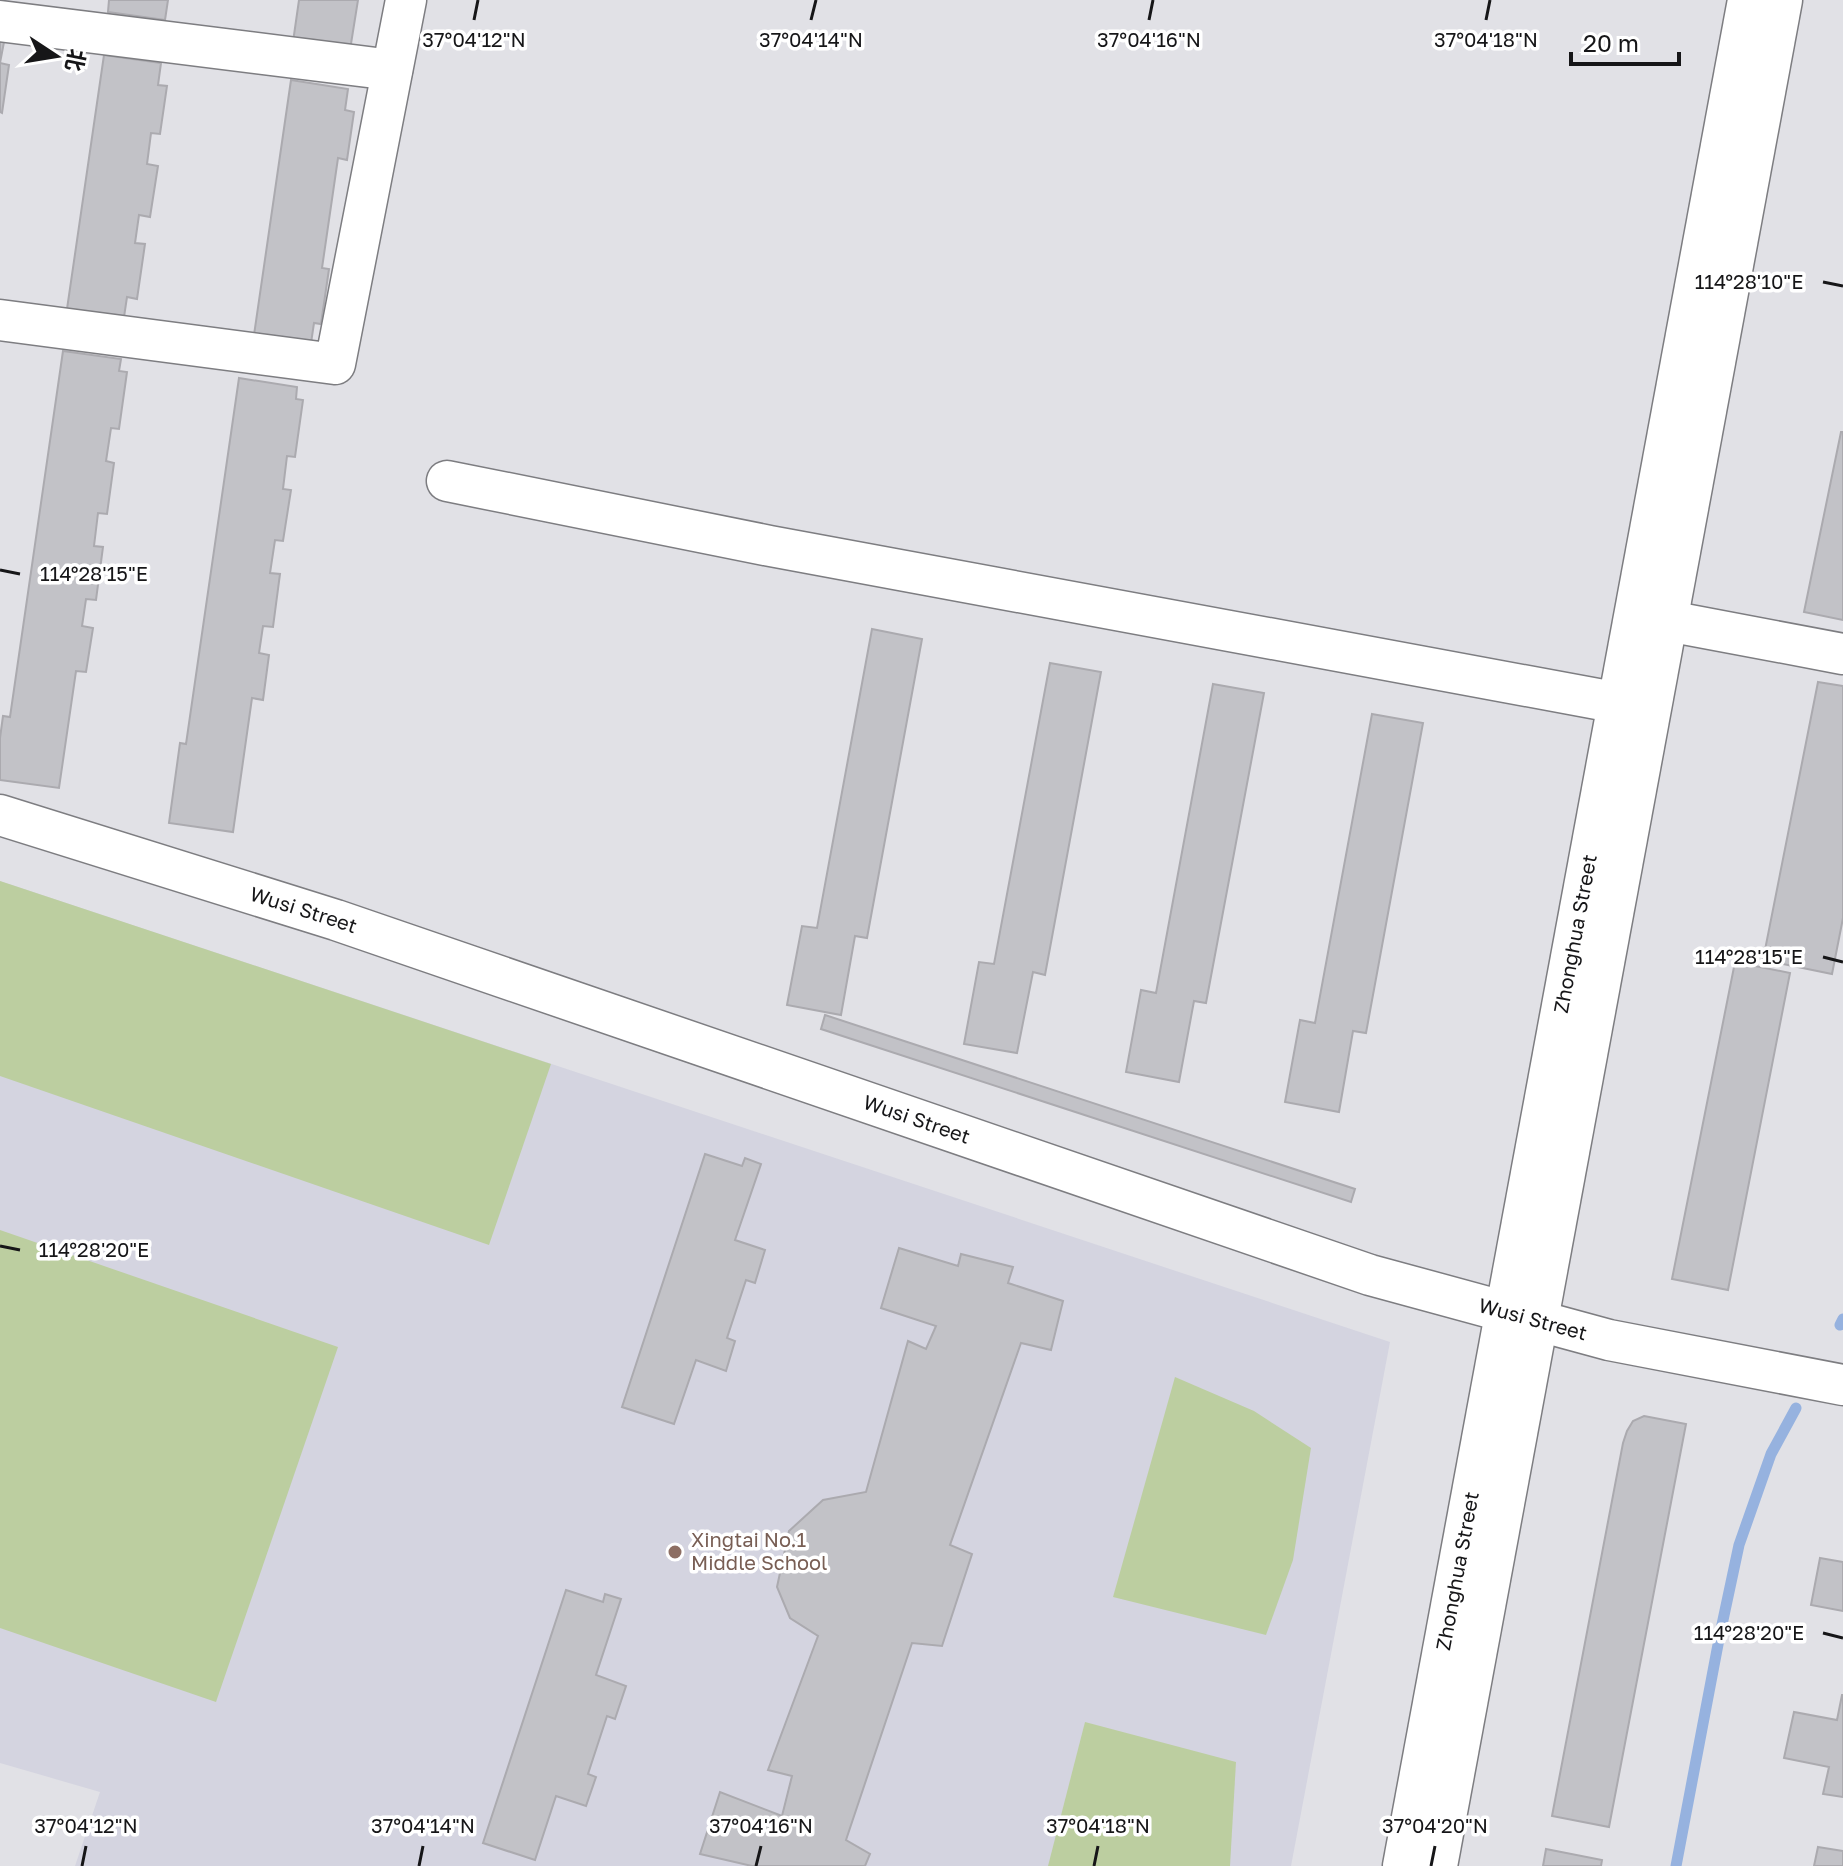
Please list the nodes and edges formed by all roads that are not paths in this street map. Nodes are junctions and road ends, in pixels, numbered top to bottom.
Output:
1 (406, 0) edge
2 (1748, 0) edge
3 (1782, 0) edge
4 (0, 21) edge
5 (392, 70) junction
6 (0, 320) edge
7 (447, 481) dead end
8 (1668, 621) junction
9 (1843, 654) edge
10 (1619, 703) junction
11 (0, 815) edge
12 (1522, 1317) junction
13 (1843, 1385) edge
14 (1403, 1866) edge
15 (1437, 1866) edge

1 - 5 street
2 - 10 street, Zhonghua Street
3 - 8 street, Zhonghua Street
4 - 5 street
5 - 6 street
7 - 10 street
8 - 9 street
8 - 12 street, Zhonghua Street
10 - 12 street, Zhonghua Street
11 - 12 street, Wusi Street
12 - 13 street, Wusi Street
12 - 14 street, Zhonghua Street
12 - 15 street, Zhonghua Street

